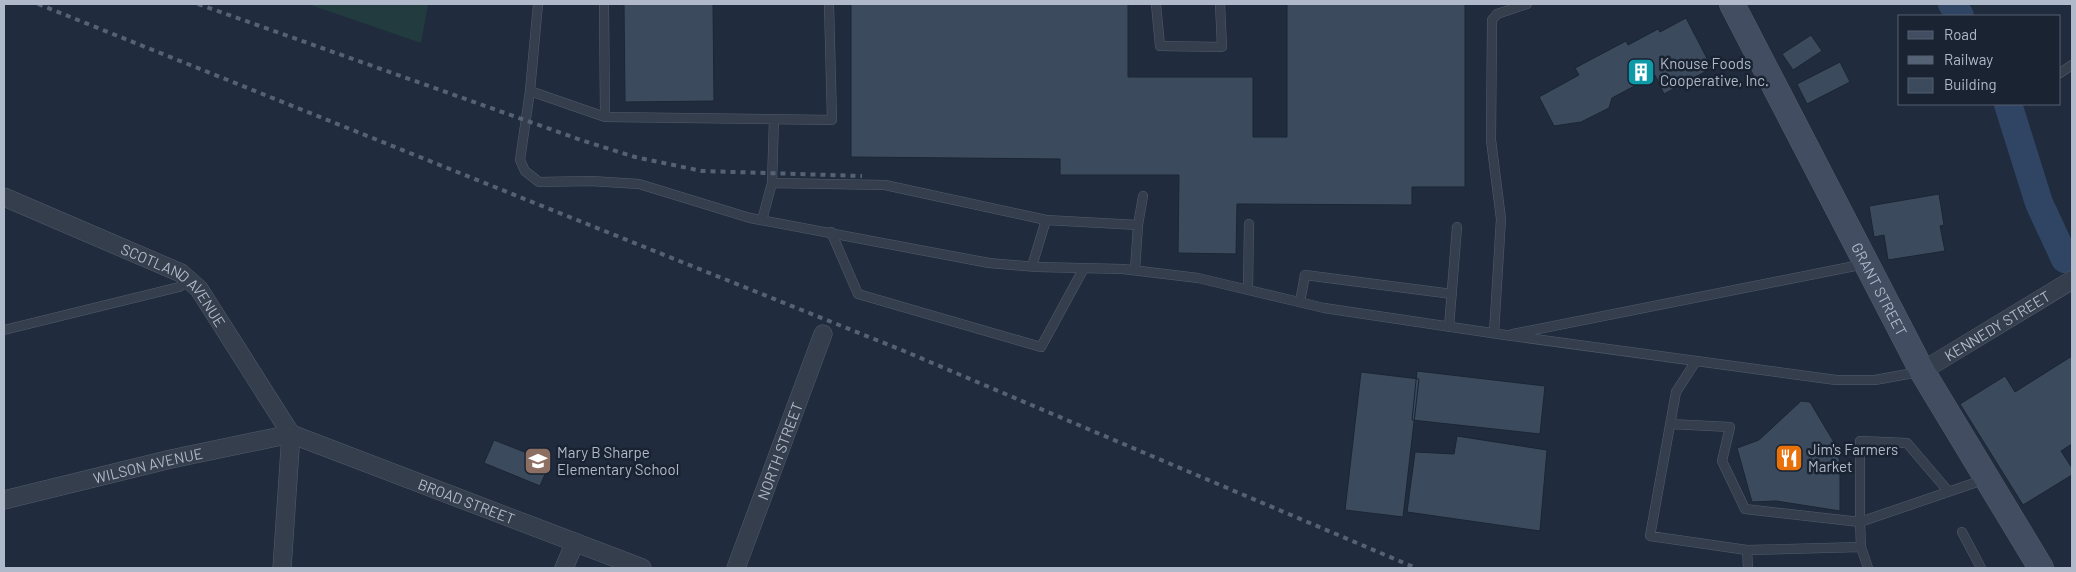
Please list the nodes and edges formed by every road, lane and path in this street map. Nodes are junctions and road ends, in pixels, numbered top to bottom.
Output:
1 (538, 4) edge
2 (604, 4) edge
3 (829, 4) edge
4 (1156, 4) edge
5 (1220, 4) edge
6 (1527, 4) edge
7 (1732, 4) edge
8 (2072, 65) edge
9 (2061, 72) edge
10 (530, 91) junction
11 (605, 117) junction
12 (774, 119) junction
13 (772, 182) junction
14 (1142, 196) dead end
15 (4, 197) edge
16 (762, 220) junction
17 (1046, 220) junction
18 (1249, 224) dead end
19 (1138, 225) junction
20 (1457, 228) dead end
21 (831, 232) junction
22 (1866, 264) junction
23 (1032, 266) junction
24 (1084, 268) junction
25 (1135, 270) junction
26 (190, 280) junction
27 (2072, 280) edge
28 (1248, 290) junction
29 (1452, 294) junction
30 (1300, 302) junction
31 (1449, 327) junction
32 (4, 330) edge
33 (1494, 333) junction
34 (823, 334) dead end
35 (1505, 335) junction
36 (1696, 361) junction
37 (1922, 371) junction
38 (1670, 424) junction
39 (291, 434) junction
40 (1987, 478) junction
41 (1948, 491) junction
42 (4, 500) edge
43 (1860, 522) junction
44 (1962, 532) dead end
45 (575, 542) junction
46 (1861, 547) junction
47 (1747, 550) junction
48 (282, 568) edge
49 (564, 568) edge
50 (642, 568) edge
51 (736, 568) edge
52 (1748, 568) edge
53 (1868, 568) edge
54 (1981, 568) edge
55 (2041, 568) edge

1 - 10 lane
2 - 11 lane
3 - 12 lane
4 - 5 lane
6 - 33 lane
7 - 22 street, GRANT STREET
8 - 9 lane
10 - 11 lane
10 - 16 lane
11 - 12 lane
12 - 13 lane
13 - 16 lane
13 - 17 lane
14 - 19 lane
15 - 26 street, SCOTLAND AVENUE
16 - 21 lane
17 - 19 lane
17 - 23 lane
18 - 28 lane
19 - 25 lane
20 - 29 lane
21 - 23 lane
21 - 24 lane
22 - 35 lane
22 - 37 street, GRANT STREET
23 - 24 lane
24 - 25 lane
25 - 28 lane
26 - 32 lane
26 - 39 street, SCOTLAND AVENUE
27 - 37 street, KENNEDY STREET
28 - 30 lane
29 - 30 lane
29 - 31 lane
30 - 31 lane
31 - 33 lane
33 - 35 lane
34 - 51 street, NORTH STREET
35 - 36 lane
36 - 37 lane
36 - 38 lane
37 - 40 street, GRANT STREET
38 - 43 lane
38 - 47 lane
39 - 42 street, WILSON AVENUE
39 - 45 street, BROAD STREET
39 - 48 street
40 - 41 lane
40 - 55 street, GRANT STREET
41 - 43 lane
41 - 43 lane
43 - 46 lane
44 - 54 lane
45 - 49 street
45 - 50 street, BROAD STREET
46 - 47 lane
46 - 53 lane
47 - 52 lane

